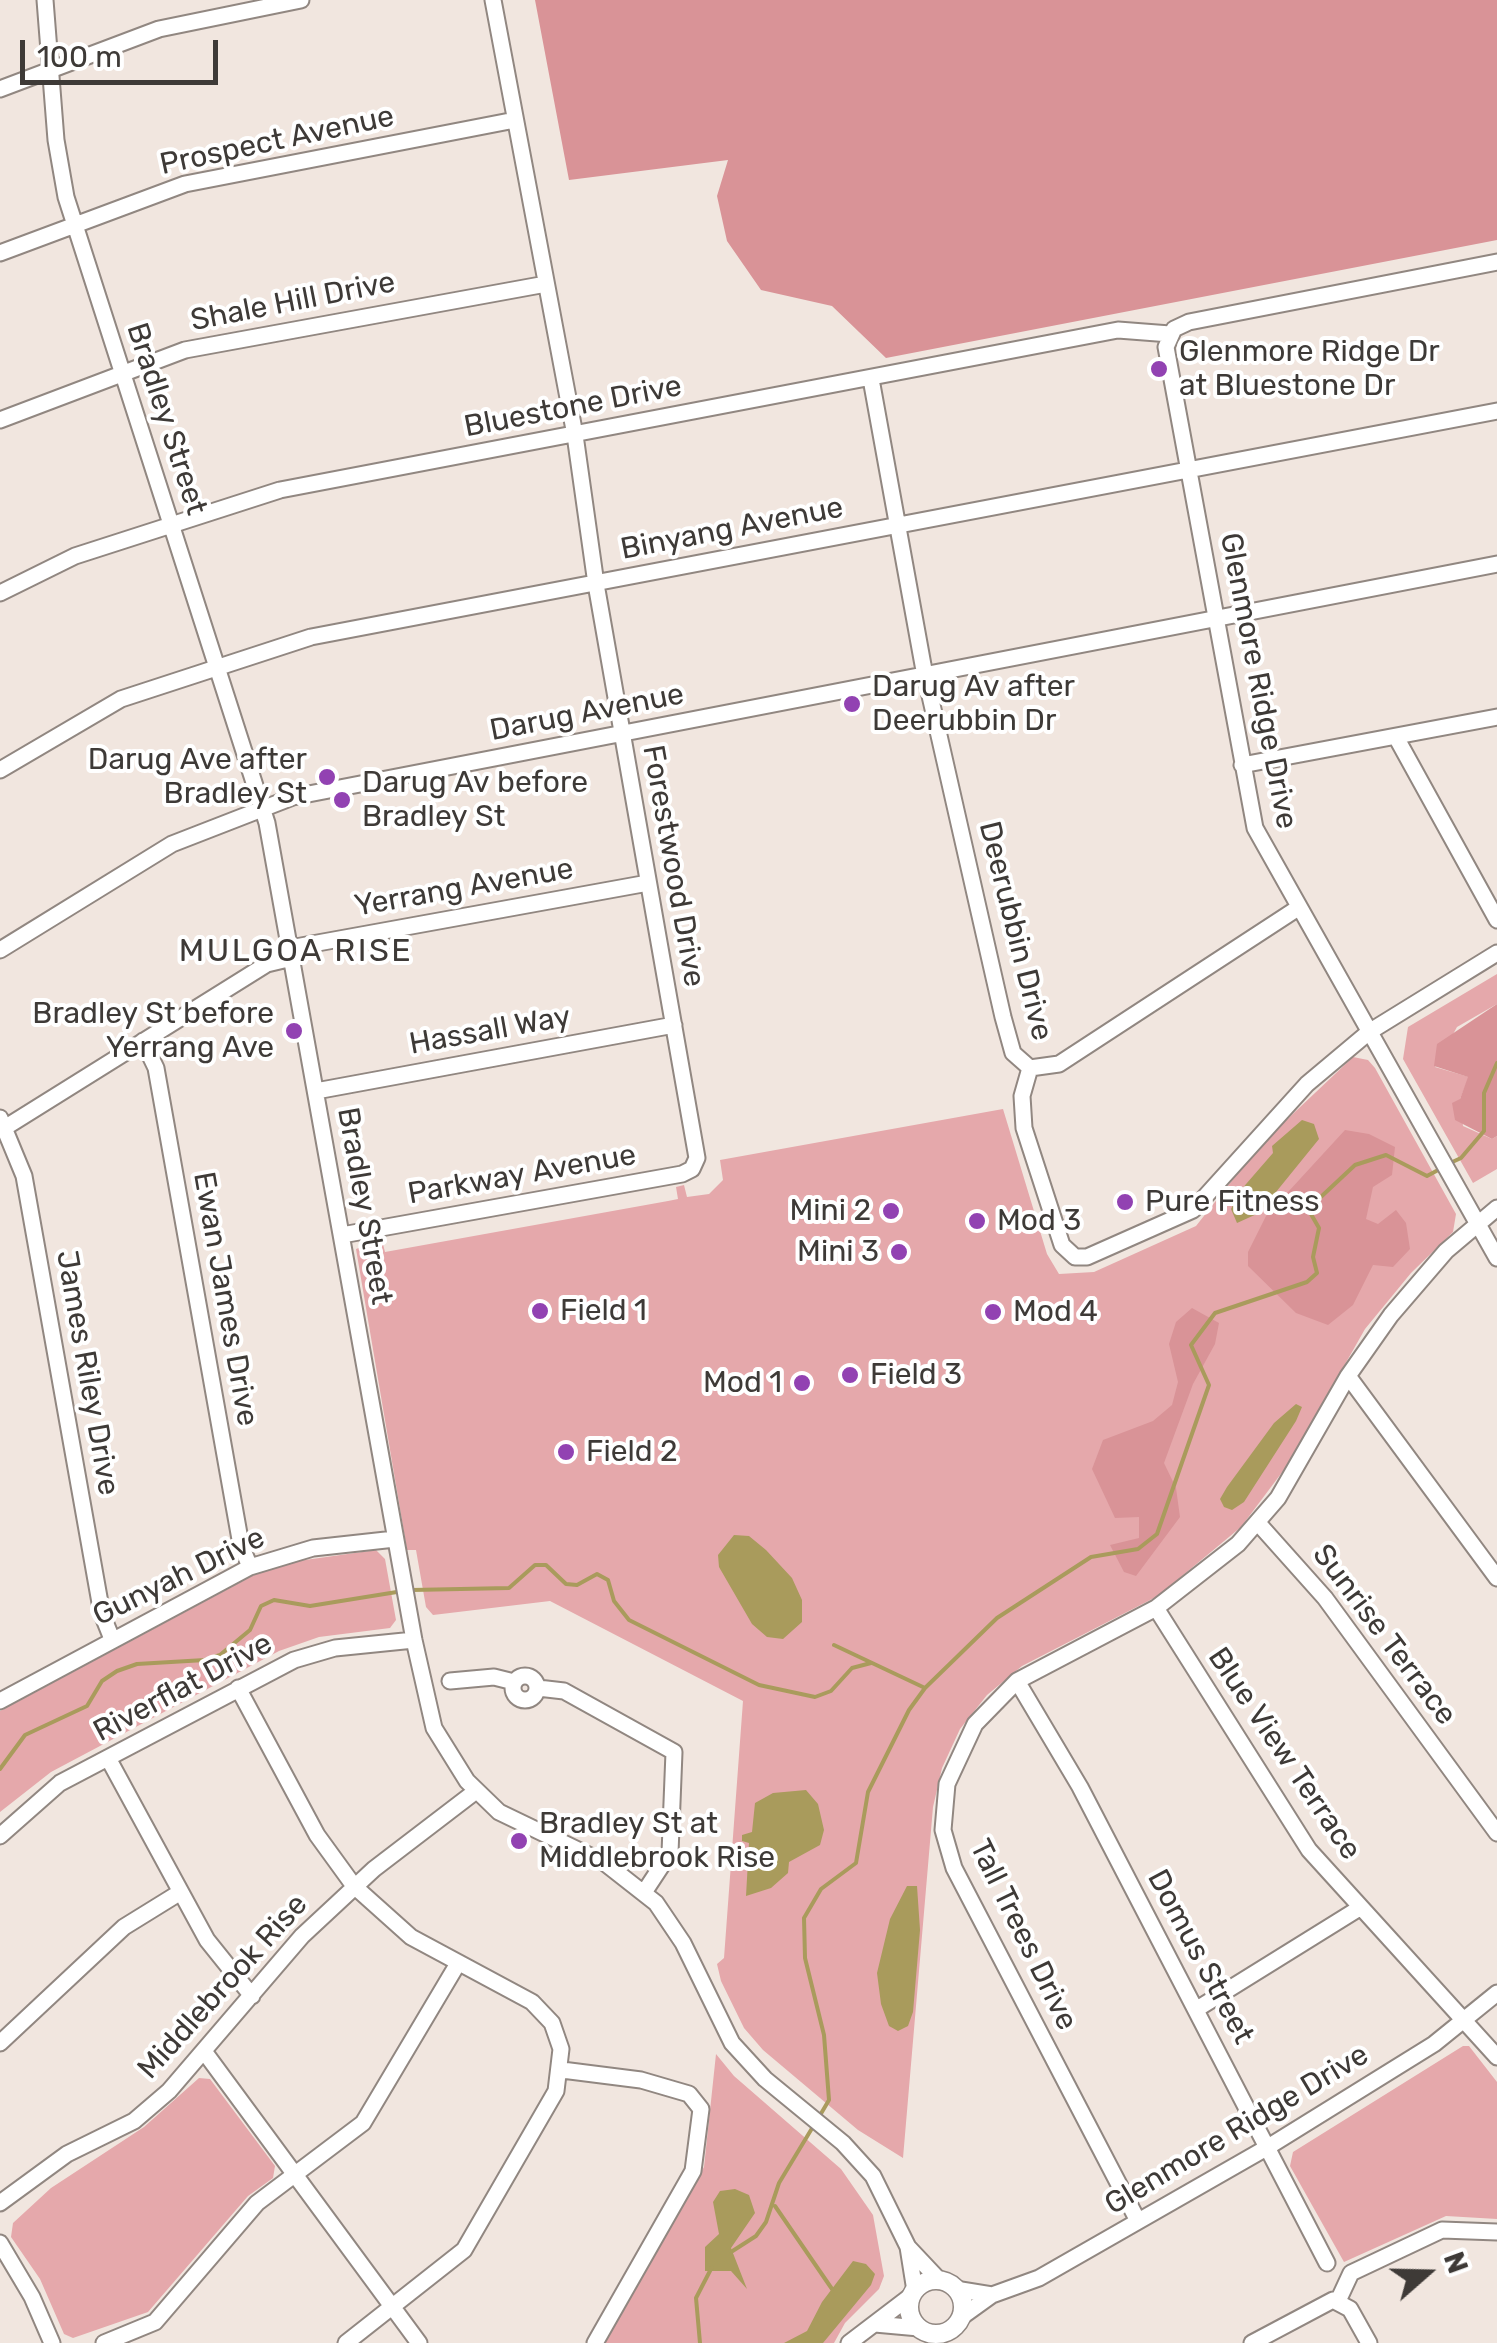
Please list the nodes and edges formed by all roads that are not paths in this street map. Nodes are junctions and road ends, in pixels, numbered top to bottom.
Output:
1 (44, 0) edge
2 (300, 0) edge
3 (493, 0) edge
4 (50, 69) junction
5 (0, 89) edge
6 (515, 120) junction
7 (74, 224) junction
8 (0, 254) edge
9 (1497, 262) edge
10 (546, 284) junction
11 (1170, 334) junction
12 (121, 370) junction
13 (871, 379) junction
14 (1497, 411) edge
15 (0, 420) edge
16 (574, 435) junction
17 (1190, 470) junction
18 (171, 524) junction
19 (897, 525) junction
20 (1497, 564) edge
21 (596, 584) junction
22 (0, 593) edge
23 (1216, 619) junction
24 (216, 667) junction
25 (925, 678) junction
26 (1497, 717) edge
27 (622, 735) junction
28 (1396, 737) junction
29 (1242, 765) junction
30 (0, 770) edge
31 (263, 806) junction
32 (648, 883) junction
33 (1298, 908) junction
34 (1497, 920) edge
35 (0, 950) edge
36 (1497, 952) edge
37 (291, 953) junction
38 (674, 1025) junction
39 (1369, 1032) junction
40 (143, 1041) junction
41 (1030, 1068) junction
42 (316, 1090) junction
43 (3, 1123) edge
44 (696, 1151) joint
45 (1497, 1208) edge
46 (1477, 1222) junction
47 (342, 1235) junction
48 (1497, 1258) edge
49 (1348, 1376) junction
50 (1258, 1523) junction
51 (395, 1539) junction
52 (250, 1567) junction
53 (1497, 1578) edge
54 (1156, 1608) junction
55 (112, 1639) junction
56 (414, 1640) junction
57 (450, 1681) dead end
58 (1017, 1681) junction
59 (238, 1688) junction
60 (0, 1701) edge
61 (108, 1758) junction
62 (476, 1791) junction
63 (1497, 1832) edge
64 (0, 1836) edge
65 (354, 1886) junction
66 (644, 1892) junction
67 (179, 1893) junction
68 (1358, 1908) junction
69 (458, 1966) junction
70 (1497, 1992) edge
71 (252, 1996) junction
72 (1197, 2009) junction
73 (1463, 2023) junction
74 (0, 2043) edge
75 (206, 2054) junction
76 (1497, 2057) edge
77 (562, 2070) junction
78 (1268, 2147) junction
79 (296, 2174) junction
80 (0, 2203) edge
81 (1138, 2221) junction
82 (1497, 2232) edge
83 (0, 2243) edge
84 (908, 2247) junction
85 (1327, 2263) dead end
86 (947, 2285) junction
87 (914, 2293) junction
88 (992, 2295) junction
89 (1338, 2301) junction
90 (394, 2307) junction
91 (875, 2324) junction
92 (953, 2330) edge
93 (926, 2334) edge
94 (52, 2343) edge
95 (104, 2343) edge
96 (346, 2343) edge
97 (419, 2343) edge
98 (595, 2343) edge
99 (849, 2343) edge
100 (1252, 2343) edge
101 (1369, 2343) edge

1 - 4 street, Bradley Street
2 - 4 street
3 - 6 street, Forestwood Drive
4 - 5 street
4 - 7 street, Bradley Street
6 - 7 street, Prospect Avenue
6 - 10 street, Forestwood Drive
7 - 8 street, Prospect Avenue
7 - 12 street, Bradley Street
9 - 11 street
10 - 12 street, Shale Hill Drive
10 - 16 street, Forestwood Drive
11 - 13 street, Bluestone Drive
11 - 17 street, Glenmore Ridge Drive
12 - 15 street, Shale Hill Drive
12 - 18 street, Bradley Street
13 - 16 street, Bluestone Drive
13 - 19 street, Deerubbin Drive
14 - 17 street, Binyang Avenue
16 - 18 street, Bluestone Drive
16 - 21 street, Forestwood Drive
17 - 19 street, Binyang Avenue
17 - 23 street, Glenmore Ridge Drive
18 - 22 street, Bluestone Drive
18 - 24 street, Bradley Street
19 - 21 street, Binyang Avenue
19 - 25 street, Deerubbin Drive
20 - 23 street, Darug Avenue
21 - 24 street, Binyang Avenue
21 - 27 street, Forestwood Drive
23 - 25 street, Darug Avenue
23 - 29 street, Glenmore Ridge Drive
24 - 30 street, Binyang Avenue
24 - 31 street, Bradley Street
25 - 27 street, Darug Avenue
25 - 41 street, Deerubbin Drive
26 - 28 street
27 - 31 street, Darug Avenue
27 - 32 street, Forestwood Drive
28 - 29 street
28 - 34 street
29 - 33 street, Glenmore Ridge Drive
31 - 35 street, Darug Avenue
31 - 37 street, Bradley Street
32 - 37 street, Yerrang Avenue
32 - 38 street, Forestwood Drive
33 - 39 street, Glenmore Ridge Drive
33 - 41 street
36 - 39 street, Deerubbin Drive
37 - 40 street, Yerrang Avenue
37 - 42 street, Bradley Street
38 - 42 street, Hassall Way
38 - 44 street, Forestwood Drive
39 - 41 street, Deerubbin Drive
39 - 46 street, Glenmore Ridge Drive
40 - 43 street, Yerrang Avenue
40 - 52 street, Ewan James Drive
42 - 47 street, Bradley Street
43 - 55 street, James Riley Drive
44 - 47 street, Parkway Avenue
45 - 46 street, Tall Trees Drive
46 - 48 street, Glenmore Ridge Drive
46 - 49 street, Tall Trees Drive
47 - 51 street, Bradley Street
49 - 50 street, Tall Trees Drive
49 - 53 street
50 - 54 street, Tall Trees Drive
50 - 63 street, Sunrise Terrace
51 - 52 street, Gunyah Drive
51 - 56 street, Bradley Street
52 - 55 street, Gunyah Drive
54 - 58 street, Tall Trees Drive
54 - 68 street, Blue View Terrace
55 - 60 street, Gunyah Drive
56 - 59 street, Riverflat Drive
56 - 62 street, Bradley Street
57 - 66 street
58 - 72 street, Domus Street
58 - 81 street, Tall Trees Drive
59 - 61 street, Riverflat Drive
59 - 65 street
61 - 64 street, Riverflat Drive
61 - 67 street
62 - 65 street, Middlebrook Rise
62 - 66 street, Bradley Street
65 - 69 street
65 - 71 street, Middlebrook Rise
66 - 84 street, Bradley Street
67 - 71 street
67 - 74 street
68 - 72 street
68 - 73 street, Blue View Terrace
69 - 77 street
69 - 79 street
70 - 73 street, Glenmore Ridge Drive
71 - 75 street, Middlebrook Rise
72 - 78 street, Domus Street
73 - 76 street, Blue View Terrace
73 - 78 street, Glenmore Ridge Drive
75 - 79 street
75 - 80 street, Middlebrook Rise
77 - 90 street
77 - 98 street
78 - 81 street, Glenmore Ridge Drive
78 - 85 street, Domus Street
79 - 90 street
79 - 95 street
81 - 88 street, Glenmore Ridge Drive
82 - 89 street
83 - 94 street
84 - 86 street, Bradley Street
84 - 87 street, Bradley Street
86 - 87 main road
86 - 88 street
86 - 92 main road
87 - 91 street
87 - 93 main road
88 - 92 street, Glenmore Ridge Drive
89 - 100 street
89 - 101 street
90 - 96 street
90 - 97 street
91 - 93 street
91 - 99 street
92 - 93 main road

